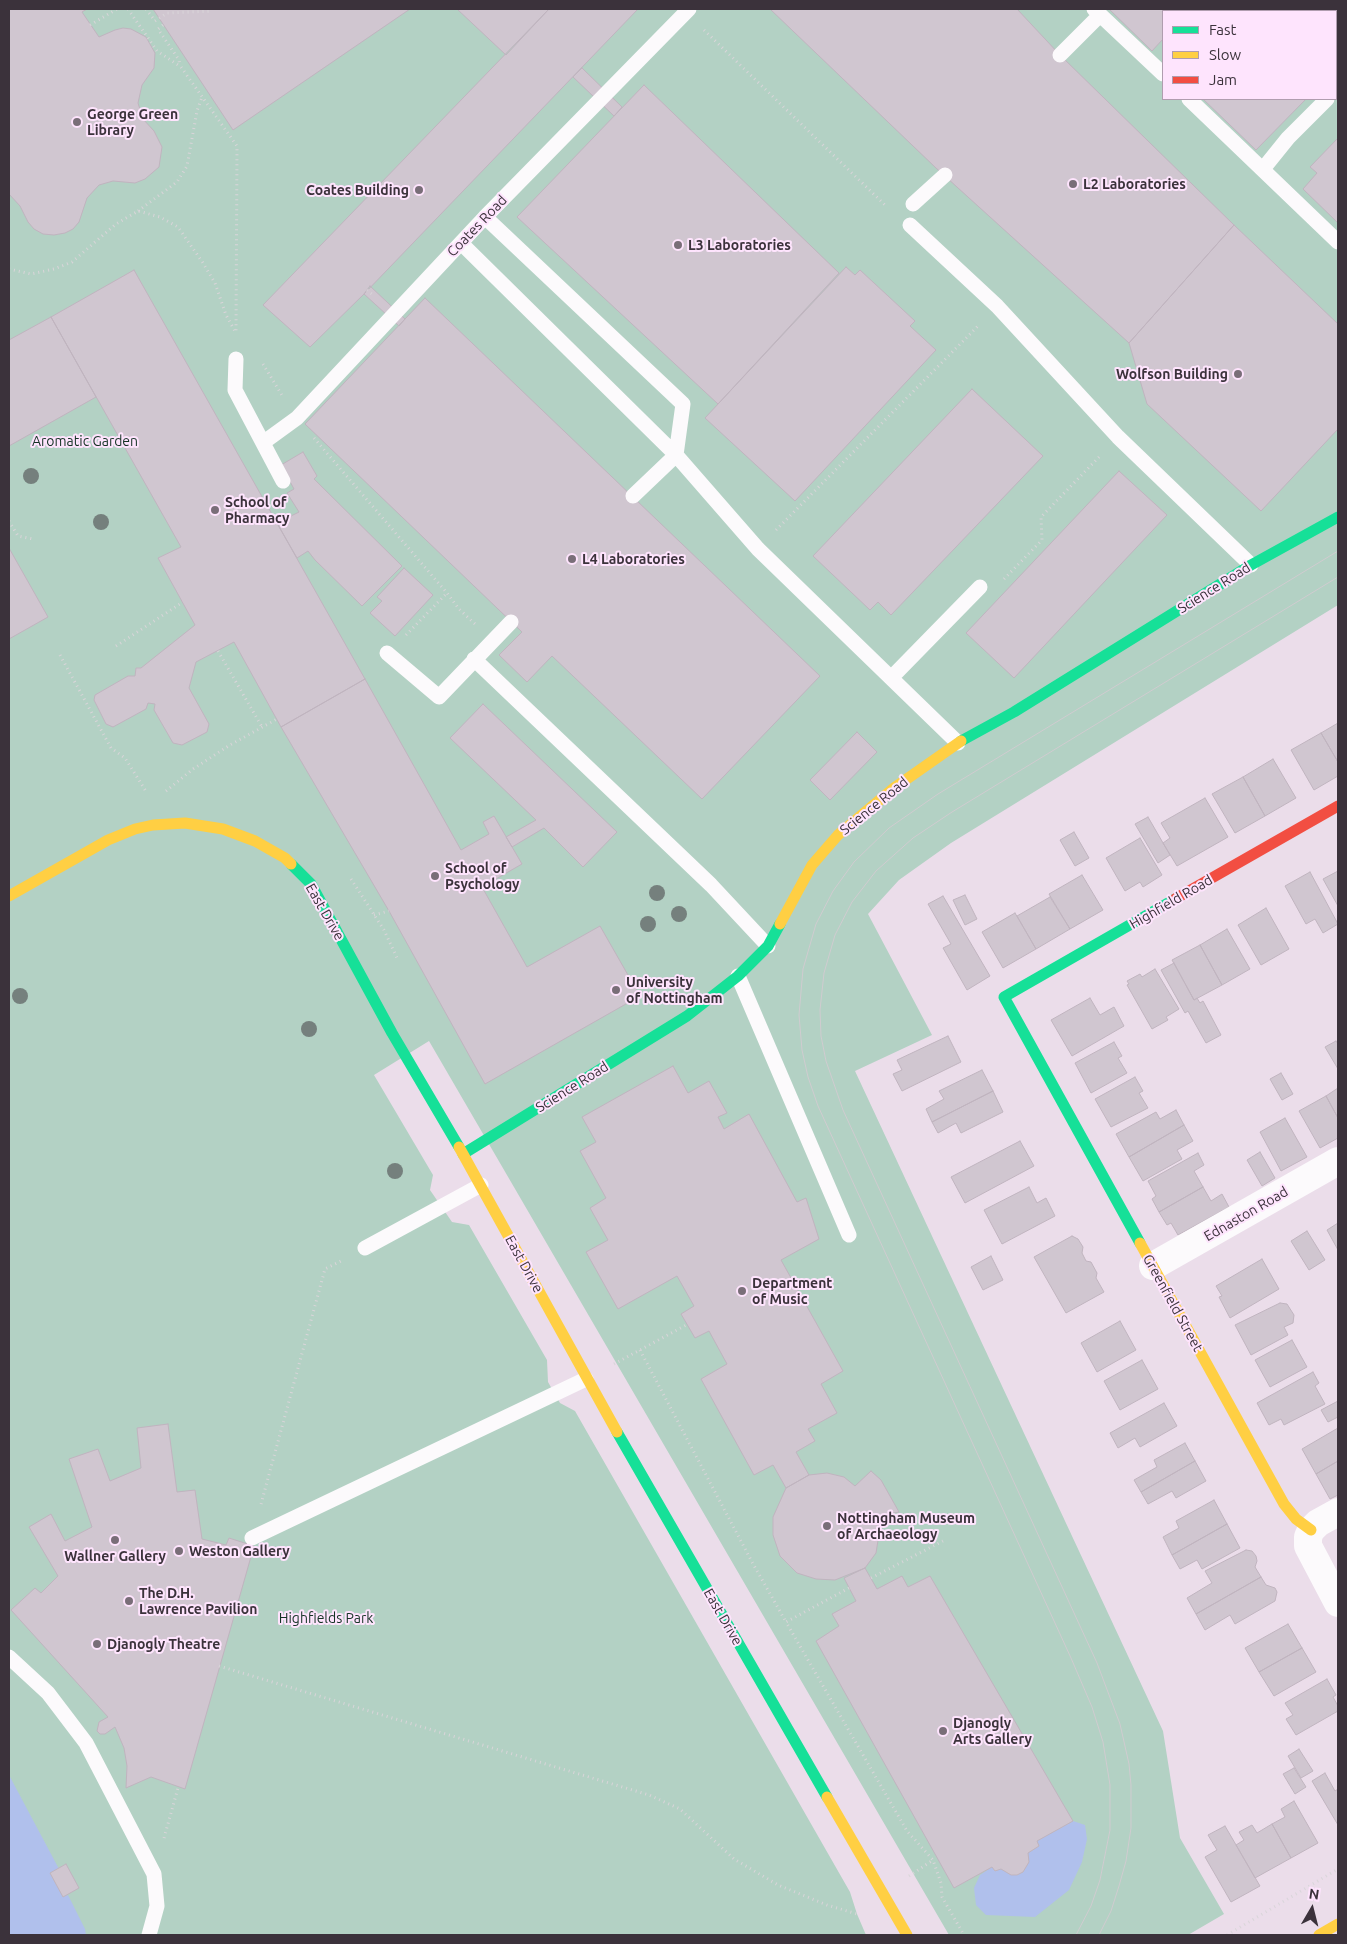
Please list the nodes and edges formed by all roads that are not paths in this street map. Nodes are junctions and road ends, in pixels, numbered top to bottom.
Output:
1 (687, 11) edge
2 (1097, 12) edge
3 (1060, 55) dead end
4 (1162, 73) edge
5 (1190, 100) edge
6 (1326, 100) edge
7 (1263, 169) junction
8 (945, 175) dead end
9 (912, 204) dead end
10 (485, 217) junction
11 (910, 225) dead end
12 (1338, 242) edge
13 (461, 243) junction
14 (236, 359) road end
15 (264, 442) junction
16 (676, 455) junction
17 (283, 481) dead end
18 (633, 496) dead end
19 (1338, 516) edge
20 (1251, 565) junction
21 (980, 587) road end
22 (512, 622) dead end
23 (387, 653) road end
24 (474, 658) junction
25 (892, 677) junction
26 (958, 743) junction
27 (1338, 806) edge
28 (9, 896) edge
29 (768, 946) junction
30 (738, 976) junction
31 (1004, 997) joint
32 (463, 1154) junction
33 (1338, 1161) edge
34 (481, 1185) junction
35 (850, 1235) dead end
36 (365, 1248) road end
37 (1153, 1266) junction
38 (586, 1379) junction
39 (1338, 1512) edge
40 (1312, 1530) junction
41 (252, 1538) road end
42 (1338, 1603) edge
43 (9, 1657) edge
44 (1338, 1924) edge
45 (149, 1935) edge
46 (907, 1935) edge
47 (1319, 1935) edge

1 - 10 lane, Coates Road
2 - 3 lane
2 - 4 lane
5 - 7 lane
6 - 7 lane
7 - 12 lane
8 - 9 lane
10 - 13 lane, Coates Road
10 - 16 lane
11 - 20 lane
13 - 15 lane, Coates Road
13 - 16 lane
14 - 15 lane
15 - 17 lane
16 - 18 lane
16 - 25 lane
19 - 20 street, Science Road
20 - 26 street, Science Road
21 - 25 lane
22 - 24 lane
23 - 24 lane
24 - 29 lane
25 - 26 lane
26 - 29 street, Science Road
27 - 31 street, Highfield Road
28 - 32 street, East Drive
29 - 30 street, Science Road
30 - 32 street, Science Road
30 - 35 lane
31 - 37 street, Greenfield Street
32 - 34 street, East Drive
33 - 37 street, Ednaston Road
34 - 36 lane
34 - 38 street, East Drive
37 - 40 street, Greenfield Street
38 - 41 lane
38 - 46 street, East Drive
39 - 40 street
40 - 42 street
43 - 45 lane
44 - 47 street

